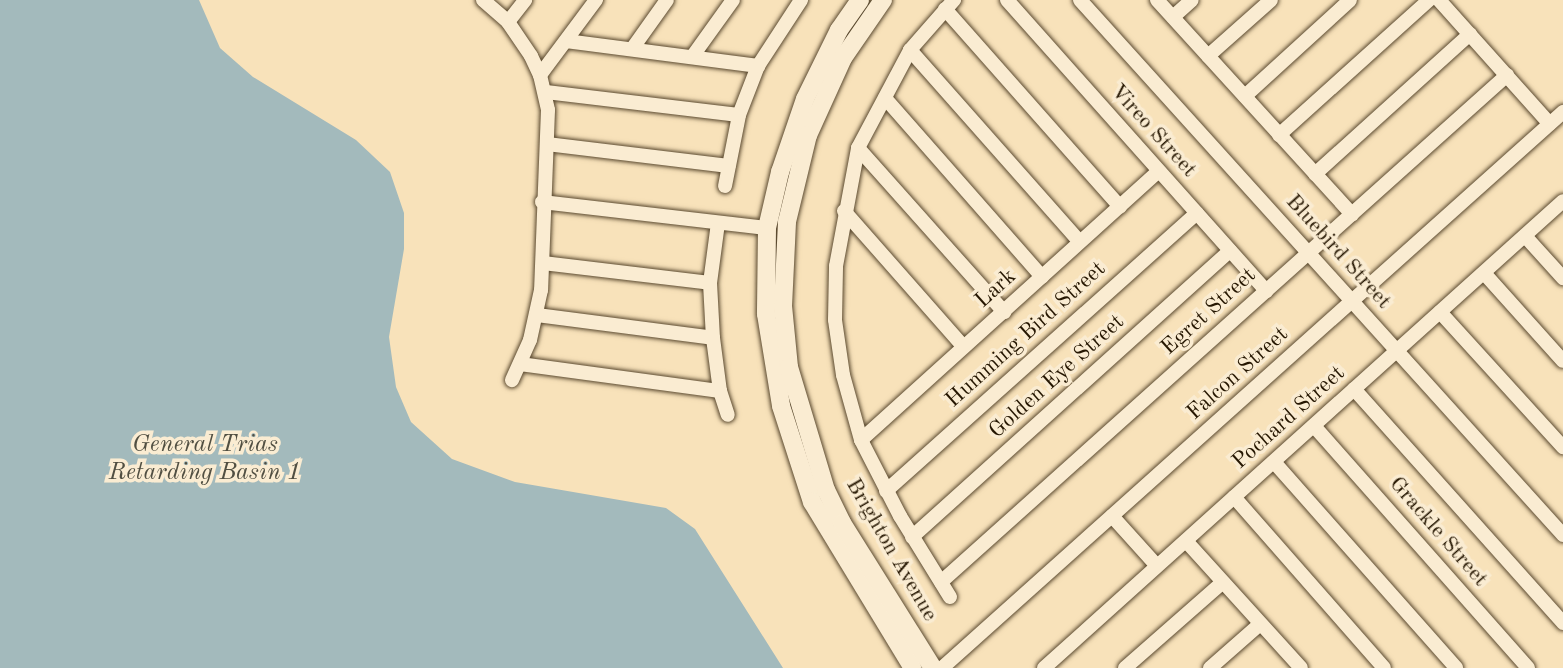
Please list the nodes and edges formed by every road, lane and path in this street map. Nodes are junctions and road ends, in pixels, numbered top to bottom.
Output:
1 (483, 0) edge
2 (525, 0) edge
3 (596, 0) edge
4 (667, 0) edge
5 (733, 0) edge
6 (801, 0) edge
7 (860, 0) edge
8 (883, 0) edge
9 (1007, 0) edge
10 (1080, 0) edge
11 (1157, 0) edge
12 (1192, 0) edge
13 (1271, 0) edge
14 (1350, 0) edge
15 (1429, 0) edge
16 (1439, 0) edge
17 (950, 5) edge
18 (1173, 17) junction
19 (508, 22) junction
20 (1470, 34) junction
21 (566, 41) junction
22 (632, 49) junction
23 (910, 50) junction
24 (1208, 56) junction
25 (692, 57) junction
26 (758, 66) junction
27 (540, 75) junction
28 (1507, 75) junction
29 (546, 92) junction
30 (1245, 96) junction
31 (885, 98) junction
32 (1563, 112) edge
33 (739, 115) junction
34 (1550, 124) junction
35 (1279, 135) junction
36 (547, 144) junction
37 (858, 148) junction
38 (729, 166) junction
39 (1159, 171) junction
40 (1315, 174) junction
41 (725, 186) dead end
42 (1563, 201) edge
43 (542, 202) junction
44 (1120, 207) junction
45 (844, 211) junction
46 (1197, 213) junction
47 (1352, 214) junction
48 (718, 223) junction
49 (767, 228) junction
50 (1525, 236) junction
51 (1080, 242) junction
52 (1230, 251) junction
53 (1308, 253) junction
54 (543, 263) junction
55 (1484, 273) junction
56 (1042, 277) junction
57 (1563, 278) edge
58 (710, 283) junction
59 (1266, 291) junction
60 (1352, 301) junction
61 (1004, 312) junction
62 (1440, 312) junction
63 (537, 315) junction
64 (713, 338) junction
65 (964, 347) junction
66 (1397, 351) junction
67 (1563, 361) edge
68 (520, 364) junction
69 (512, 380) dead end
70 (1354, 389) junction
71 (720, 391) junction
72 (728, 415) dead end
73 (1314, 426) junction
74 (861, 440) junction
75 (1563, 447) edge
76 (1274, 462) junction
77 (886, 491) junction
78 (1234, 497) junction
79 (1112, 516) junction
80 (1563, 535) edge
81 (912, 537) junction
82 (1186, 541) junction
83 (1157, 566) junction
84 (941, 582) junction
85 (1223, 582) junction
86 (950, 597) dead end
87 (1563, 623) edge
88 (1260, 624) junction
89 (1295, 666) edge
90 (913, 668) edge
91 (933, 668) edge
92 (942, 668) edge
93 (1044, 668) edge
94 (1125, 668) edge
95 (1210, 668) edge
96 (1384, 668) edge
97 (1456, 668) edge
98 (1528, 668) edge

1 - 19 street
2 - 19 street
3 - 21 street
4 - 22 street
5 - 25 street
6 - 26 street
7 - 49 street, Brighton Avenue
8 - 91 street, Brighton Avenue
9 - 39 street, Vireo Street
10 - 53 street, Bluebird Street
11 - 18 street
12 - 18 street
13 - 24 street
14 - 30 street
15 - 35 street
16 - 20 street
17 - 23 street
17 - 44 street
18 - 24 street
19 - 27 street
20 - 28 street
20 - 40 street
21 - 22 street
21 - 27 street
22 - 25 street
23 - 31 street
23 - 51 street
24 - 30 street
25 - 26 street
26 - 33 street
27 - 29 street
28 - 34 street
28 - 47 street, Egret Street
29 - 33 street
29 - 36 street
30 - 35 street
31 - 37 street
31 - 56 street
32 - 34 street, Falcon Street
33 - 38 street
34 - 60 street, Falcon Street
35 - 40 street
36 - 38 street
36 - 43 street
37 - 45 street
37 - 61 street
38 - 41 street
39 - 44 street, Lark
39 - 46 street, Vireo Street
40 - 47 street
42 - 50 street, Pochard Street
43 - 48 street
43 - 54 street
44 - 51 street, Lark
45 - 65 street
45 - 74 street
46 - 52 street, Vireo Street
46 - 77 street, Humming Bird Street
47 - 53 street, Egret Street
48 - 49 street
48 - 58 street
49 - 90 street, Brighton Avenue
50 - 55 street, Pochard Street
50 - 57 street
51 - 56 street, Lark
52 - 59 street, Vireo Street
52 - 81 street, Golden Eye Street
53 - 59 street, Egret Street
53 - 60 street, Bluebird Street
54 - 58 street
54 - 63 street
55 - 62 street, Pochard Street
55 - 67 street
56 - 61 street, Lark
58 - 64 street
59 - 84 street, Egret Street
60 - 66 street, Bluebird Street
60 - 79 street, Falcon Street
61 - 65 street, Lark
62 - 66 street, Pochard Street
62 - 75 street
63 - 64 street
63 - 68 street
64 - 71 street
65 - 74 street, Lark
66 - 70 street, Pochard Street
66 - 80 street, Bluebird Street
68 - 69 street
68 - 71 street
70 - 73 street, Pochard Street
70 - 87 street
71 - 72 street
73 - 76 street, Pochard Street
73 - 98 street, Grackle Street
74 - 77 street
76 - 78 street, Pochard Street
76 - 97 street
77 - 81 street
78 - 82 street, Pochard Street
78 - 96 street
79 - 83 street
79 - 92 street, Falcon Street
81 - 84 street
82 - 83 street, Pochard Street
82 - 85 street
83 - 93 street, Pochard Street
84 - 86 street
85 - 88 street
85 - 94 street
88 - 89 street
88 - 95 street

